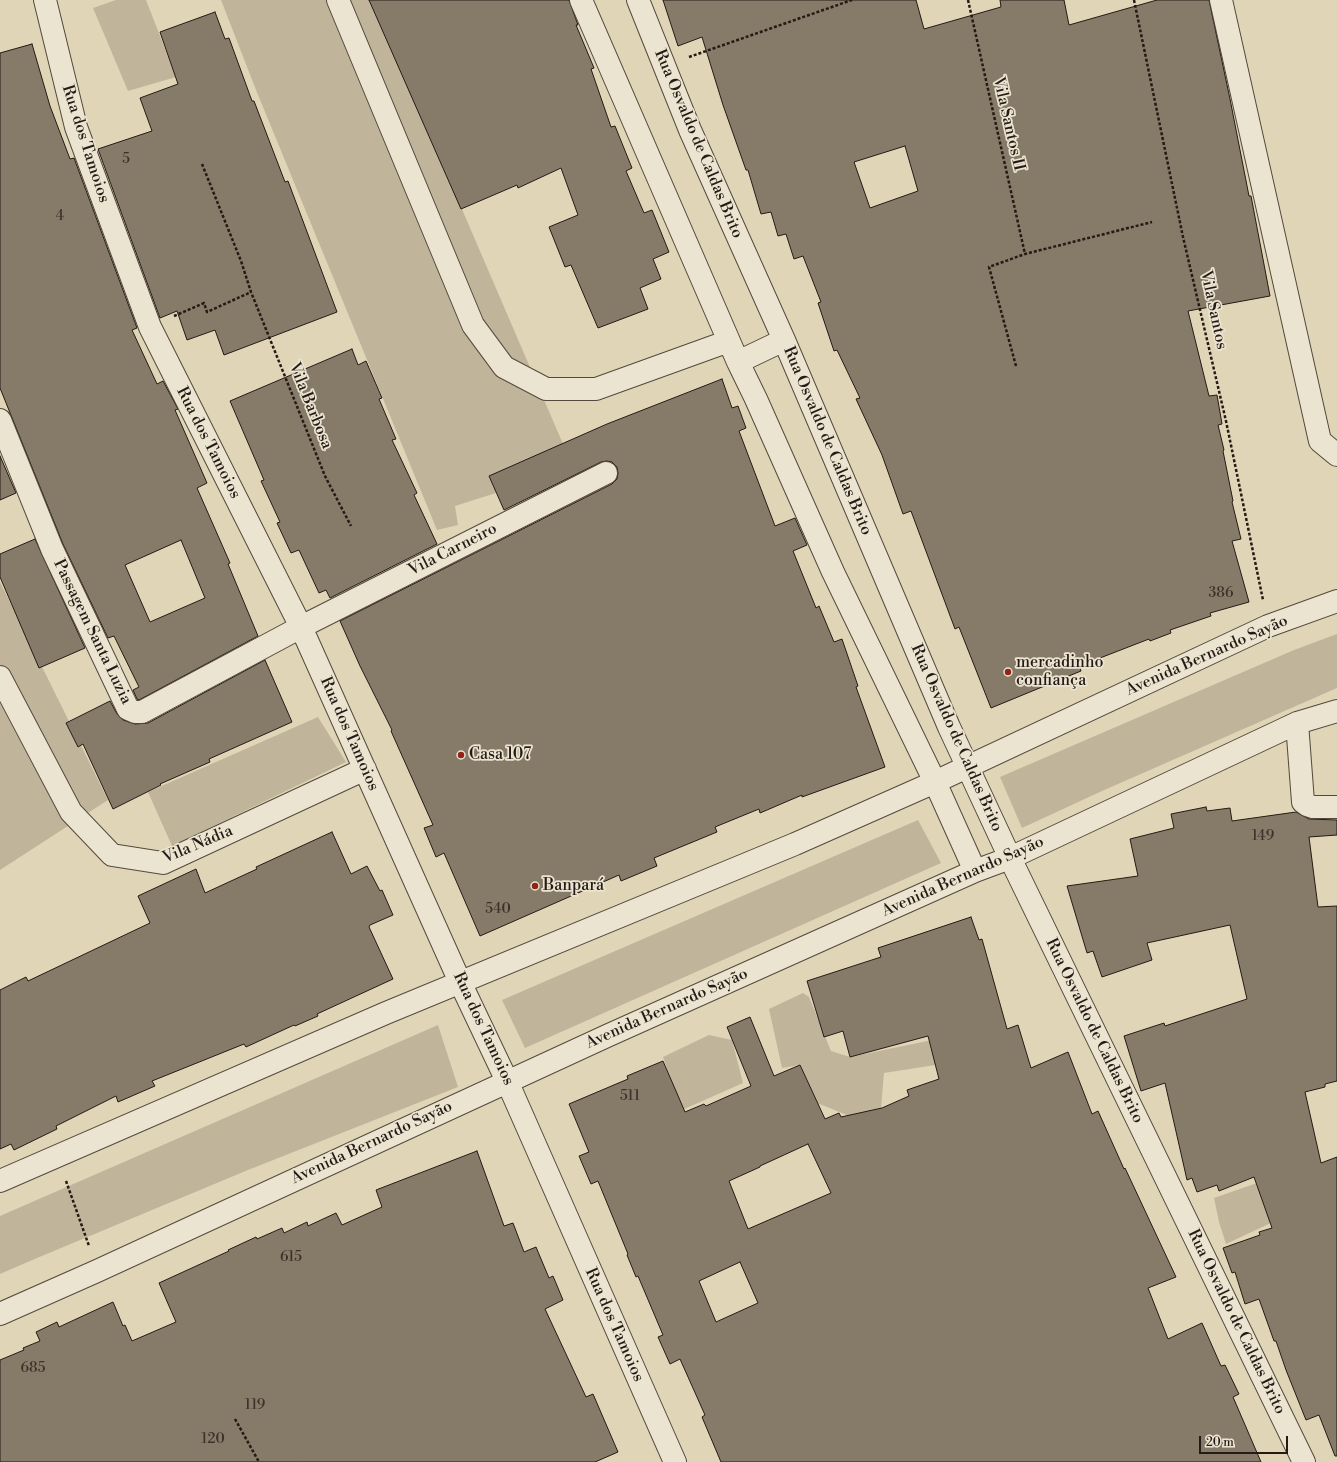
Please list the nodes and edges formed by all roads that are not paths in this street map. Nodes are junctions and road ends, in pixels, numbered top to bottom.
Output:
1 (45, 0) edge
2 (338, 0) edge
3 (581, 0) edge
4 (638, 0) edge
5 (1221, 0) edge
6 (784, 340) junction
7 (729, 341) junction
8 (738, 362) junction
9 (0, 420) edge
10 (1337, 455) edge
11 (606, 474) dead end
12 (1337, 601) edge
13 (301, 627) junction
14 (0, 677) edge
15 (1337, 711) edge
16 (1297, 723) junction
17 (968, 766) junction
18 (365, 769) junction
19 (935, 782) junction
20 (1337, 807) edge
21 (1010, 858) junction
22 (975, 871) junction
23 (460, 982) junction
24 (507, 1081) junction
25 (0, 1182) edge
26 (0, 1314) edge
27 (675, 1462) edge
28 (1304, 1462) edge

1 - 13 street, Rua dos Tamoios
2 - 7 street
3 - 7 street
4 - 6 street, Rua Osvaldo de Caldas Brito
5 - 10 street
6 - 8 street
6 - 17 street, Rua Osvaldo de Caldas Brito
7 - 8 street
8 - 19 street
9 - 13 street, Passagem Santa Luzia
11 - 13 street, Vila Carneiro
12 - 17 street, Avenida Bernardo Sayão
13 - 18 street, Rua dos Tamoios
14 - 18 street, Vila Nádia
15 - 16 street, Avenida Bernardo Sayão
16 - 20 street
16 - 21 street, Avenida Bernardo Sayão
17 - 19 street, Avenida Bernardo Sayão
17 - 21 street, Rua Osvaldo de Caldas Brito
18 - 23 street, Rua dos Tamoios
19 - 22 street
19 - 23 street, Avenida Bernardo Sayão
21 - 22 street, Avenida Bernardo Sayão
21 - 28 street, Rua Osvaldo de Caldas Brito
22 - 24 street, Avenida Bernardo Sayão
23 - 24 street, Rua dos Tamoios
23 - 25 street, Avenida Bernardo Sayão
24 - 26 street, Avenida Bernardo Sayão
24 - 27 street, Rua dos Tamoios

